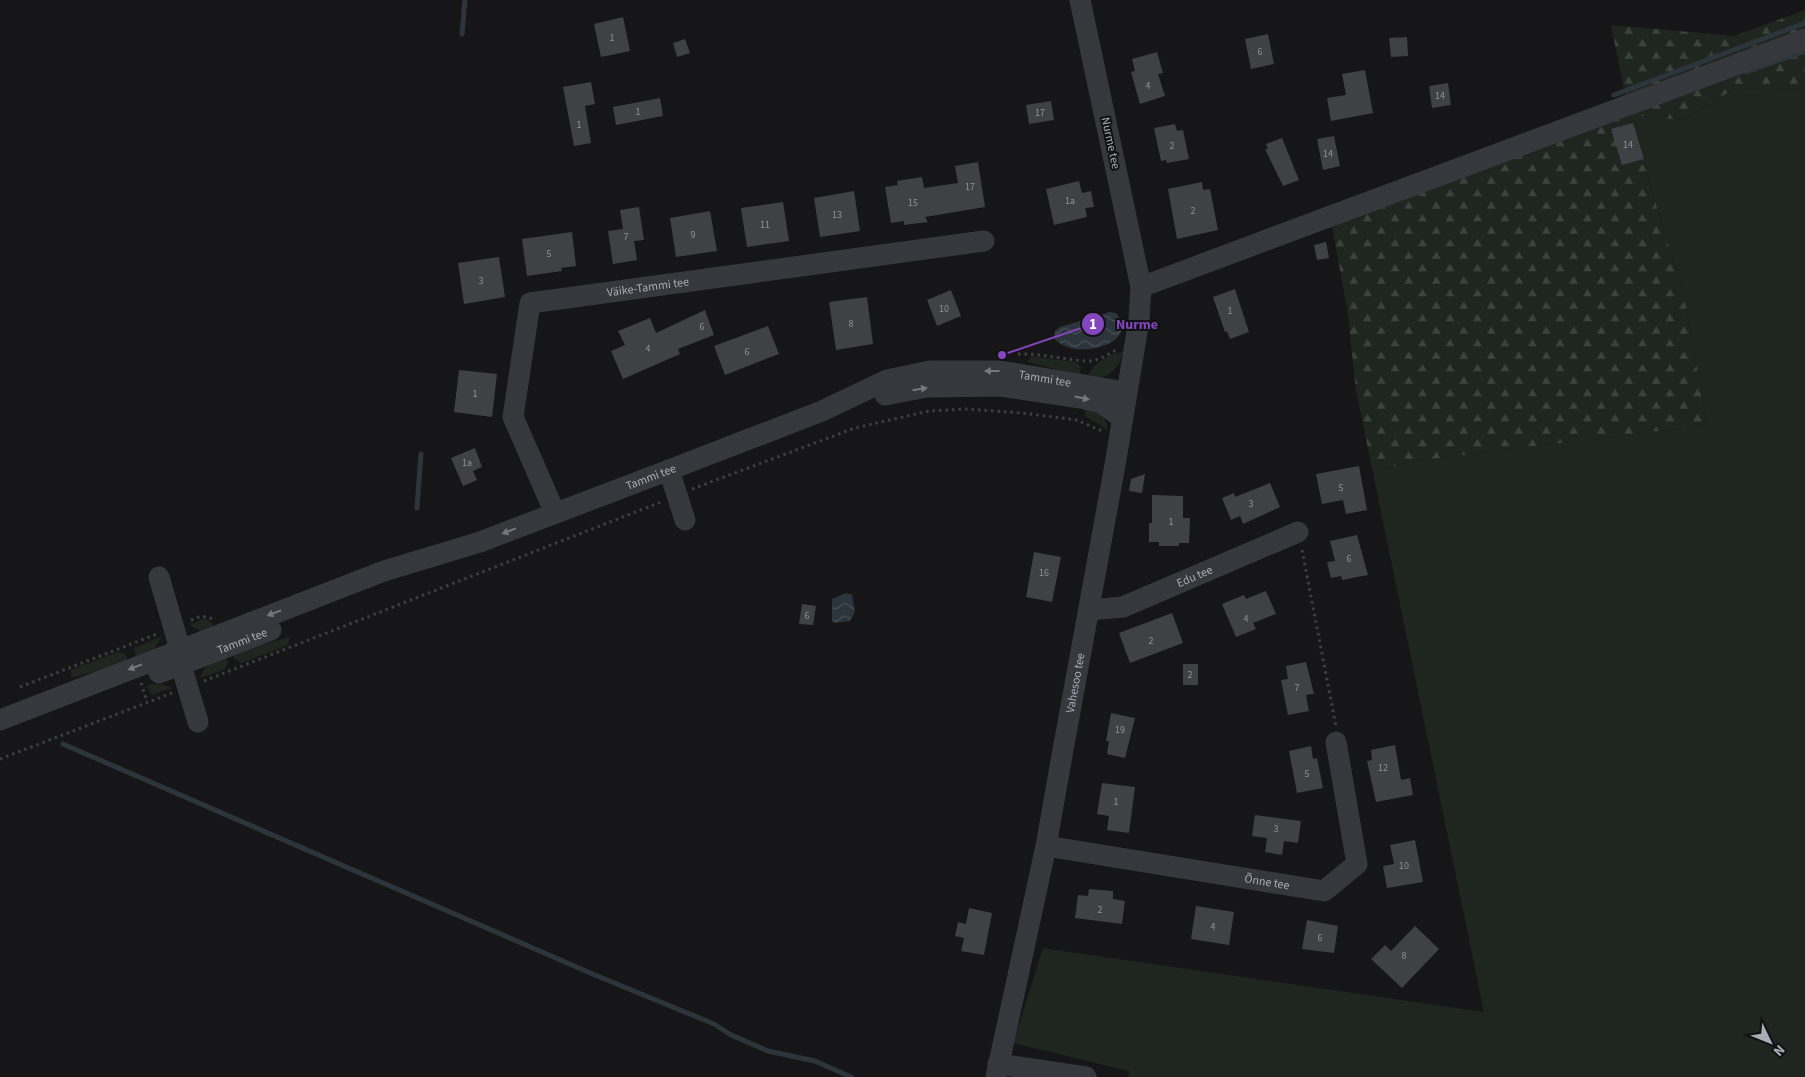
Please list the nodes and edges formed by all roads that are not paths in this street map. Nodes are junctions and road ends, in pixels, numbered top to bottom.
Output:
1 (1080, 0) edge
2 (1805, 39) edge
3 (984, 241) dead end
4 (1141, 287) junction
5 (1126, 392) junction
6 (822, 411) junction
7 (1121, 428) junction
8 (669, 470) junction
9 (555, 513) junction
10 (685, 520) dead end
11 (1295, 534) road end
12 (159, 576) dead end
13 (1089, 610) junction
14 (181, 657) junction
15 (0, 720) edge
16 (198, 722) dead end
17 (0, 733) edge
18 (1336, 742) road end
19 (1046, 846) junction
20 (997, 1071) edge
21 (1086, 1077) edge

1 - 4 street, Nurme tee
2 - 4 street
3 - 9 street, Väike-Tammi tee
4 - 5 street, Vahesoo tee
5 -> 6 street, Tammi tee
5 - 7 street, Vahesoo tee
6 -> 7 street, Tammi tee
6 - 8 street, Tammi tee
7 - 13 street, Vahesoo tee
8 - 9 street, Tammi tee
8 - 10 street
9 -> 14 street, Tammi tee
11 - 13 street, Edu tee
12 - 14 street
13 - 19 street, Vahesoo tee
14 -> 15 street, Tammi tee
14 - 16 street
14 - 17 street, Tammi tee
18 - 19 street, Õnne tee
19 - 20 street, Vahesoo tee
20 - 21 street

